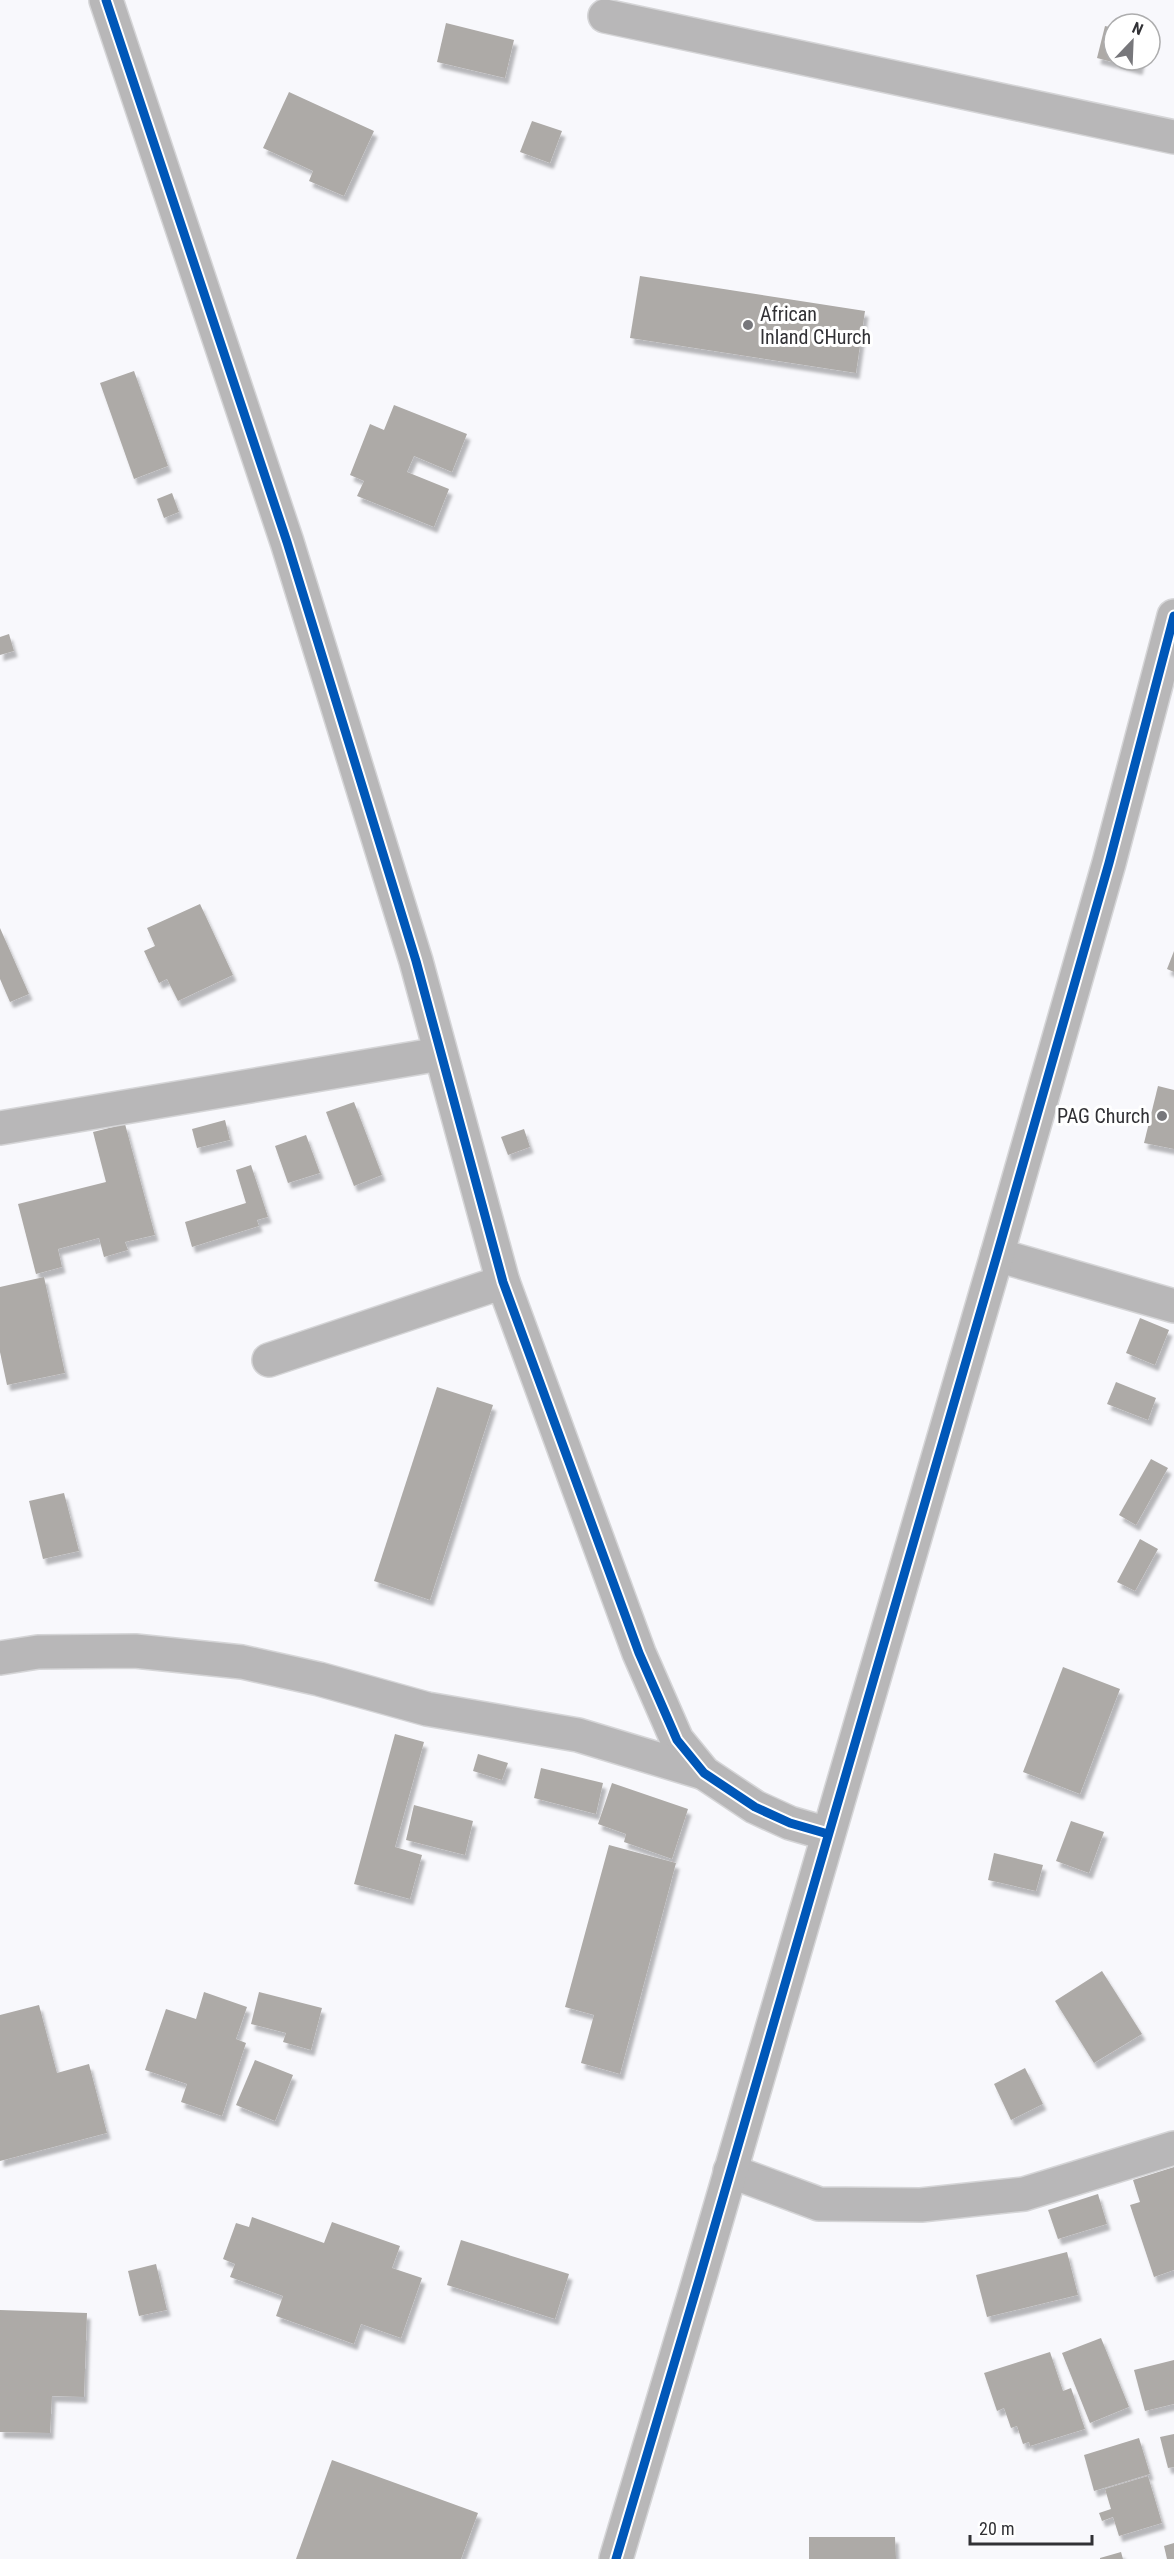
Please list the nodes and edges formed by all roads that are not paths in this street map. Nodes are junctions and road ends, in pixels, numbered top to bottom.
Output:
1 (106, 0) edge
2 (605, 16) dead end
3 (1174, 138) edge
4 (1174, 616) edge
5 (440, 1054) junction
6 (0, 1128) edge
7 (997, 1255) junction
8 (503, 1282) junction
9 (1174, 1306) edge
10 (269, 1360) dead end
11 (0, 1658) edge
12 (704, 1773) junction
13 (828, 1834) junction
14 (1174, 2148) edge
15 (730, 2171) junction
16 (616, 2559) edge

1 - 5 street
2 - 3 street
4 - 7 street
5 - 6 street
5 - 8 street
7 - 9 street
7 - 13 street
8 - 10 street
8 - 12 street
11 - 12 street
12 - 13 street
13 - 15 street
14 - 15 street
15 - 16 street

